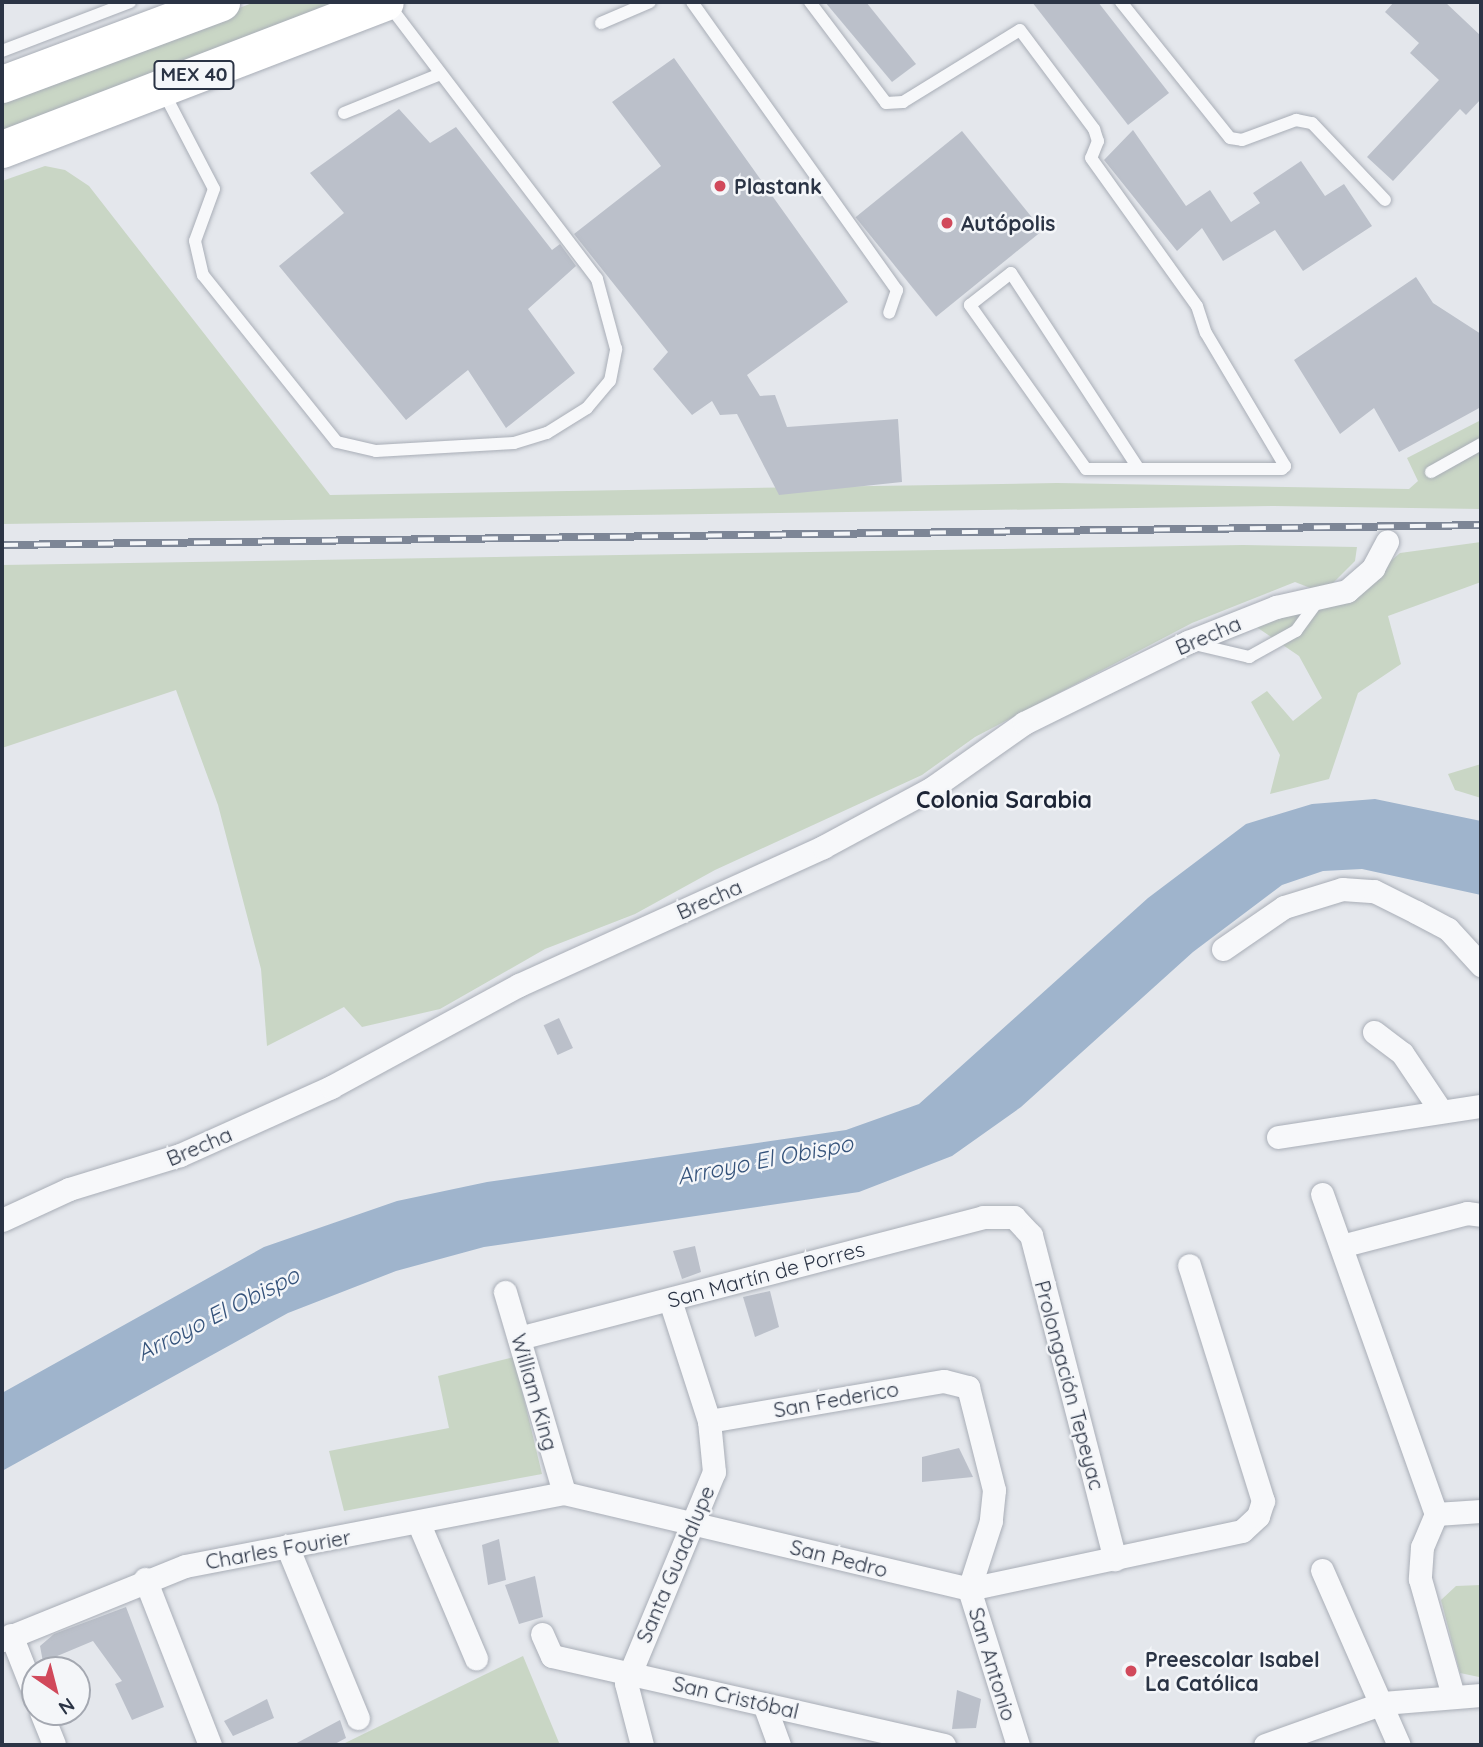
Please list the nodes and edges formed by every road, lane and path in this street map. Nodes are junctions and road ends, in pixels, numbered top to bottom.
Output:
1 (130, 2) edge
2 (220, 2) edge
3 (386, 2) edge
4 (650, 2) edge
5 (692, 2) edge
6 (810, 2) edge
7 (1121, 2) edge
8 (601, 23) dead end
9 (2, 51) edge
10 (438, 75) junction
11 (2, 84) edge
12 (162, 87) junction
13 (344, 113) dead end
14 (2, 149) edge
15 (1385, 200) dead end
16 (889, 313) dead end
17 (1481, 444) edge
18 (1139, 469) junction
19 (1431, 472) dead end
20 (1387, 542) dead end
21 (1323, 593) junction
22 (1188, 642) junction
23 (1223, 949) dead end
24 (1481, 965) edge
25 (1374, 1032) dead end
26 (1481, 1106) edge
27 (1441, 1111) junction
28 (1278, 1137) dead end
29 (1322, 1194) dead end
30 (1481, 1215) edge
31 (1014, 1217) joint
32 (2, 1220) edge
33 (1341, 1246) junction
34 (1189, 1265) dead end
35 (505, 1292) dead end
36 (670, 1300) junction
37 (519, 1338) junction
38 (962, 1382) joint
39 (709, 1421) junction
40 (564, 1493) junction
41 (1481, 1511) edge
42 (1436, 1514) junction
43 (695, 1523) junction
44 (419, 1524) junction
45 (287, 1546) junction
46 (1115, 1559) junction
47 (1322, 1570) dead end
48 (145, 1579) junction
49 (969, 1589) junction
50 (542, 1634) dead end
51 (6, 1637) edge
52 (476, 1658) dead end
53 (21, 1668) edge
54 (629, 1671) junction
55 (1481, 1695) edge
56 (1453, 1696) junction
57 (1383, 1703) junction
58 (764, 1704) junction
59 (358, 1718) dead end
60 (47, 1726) edge
61 (54, 1745) edge
62 (210, 1745) edge
63 (642, 1745) edge
64 (779, 1745) edge
65 (944, 1745) edge
66 (1018, 1745) edge
67 (1265, 1745) edge
68 (1399, 1745) edge

1 - 9 lane
2 - 11 main road, MEX 40
3 - 10 lane
3 - 12 main road, MEX 40
4 - 8 lane
5 - 16 lane
6 - 18 lane
7 - 15 lane
10 - 12 lane
10 - 13 lane
12 - 14 main road, MEX 40
17 - 19 lane
18 - 18 lane
20 - 21 street, Brecha
21 - 22 street, Brecha
21 - 22 lane
22 - 32 street, Brecha
23 - 24 street
25 - 27 street
26 - 27 street
27 - 28 street
29 - 33 street
30 - 33 street
31 - 36 street, San Martín de Porres
31 - 46 street, Prolongación Tepeyac
33 - 42 street
34 - 46 street, San Pedro
35 - 37 street, William King
36 - 37 street, San Martín de Porres
36 - 39 street, Santa Guadalupe
37 - 40 street, William King
38 - 39 street, San Federico
38 - 49 street, San Antonio
39 - 43 street, Santa Guadalupe
40 - 43 street, San Pedro
40 - 44 street, Charles Fourier
41 - 42 street
42 - 56 street
43 - 49 street, San Pedro
43 - 54 street, Santa Guadalupe
44 - 45 street, Charles Fourier
44 - 52 street
45 - 48 street, Charles Fourier
45 - 59 street
46 - 49 street, San Pedro
47 - 57 street
48 - 51 street, Charles Fourier
48 - 62 street
49 - 66 street, San Antonio
50 - 54 street, San Cristóbal
51 - 53 street
54 - 58 street, San Cristóbal
54 - 63 street, Santa Guadalupe
55 - 56 street
56 - 57 street
57 - 67 street
57 - 68 street
58 - 64 street
58 - 65 street, San Cristóbal
60 - 61 street

